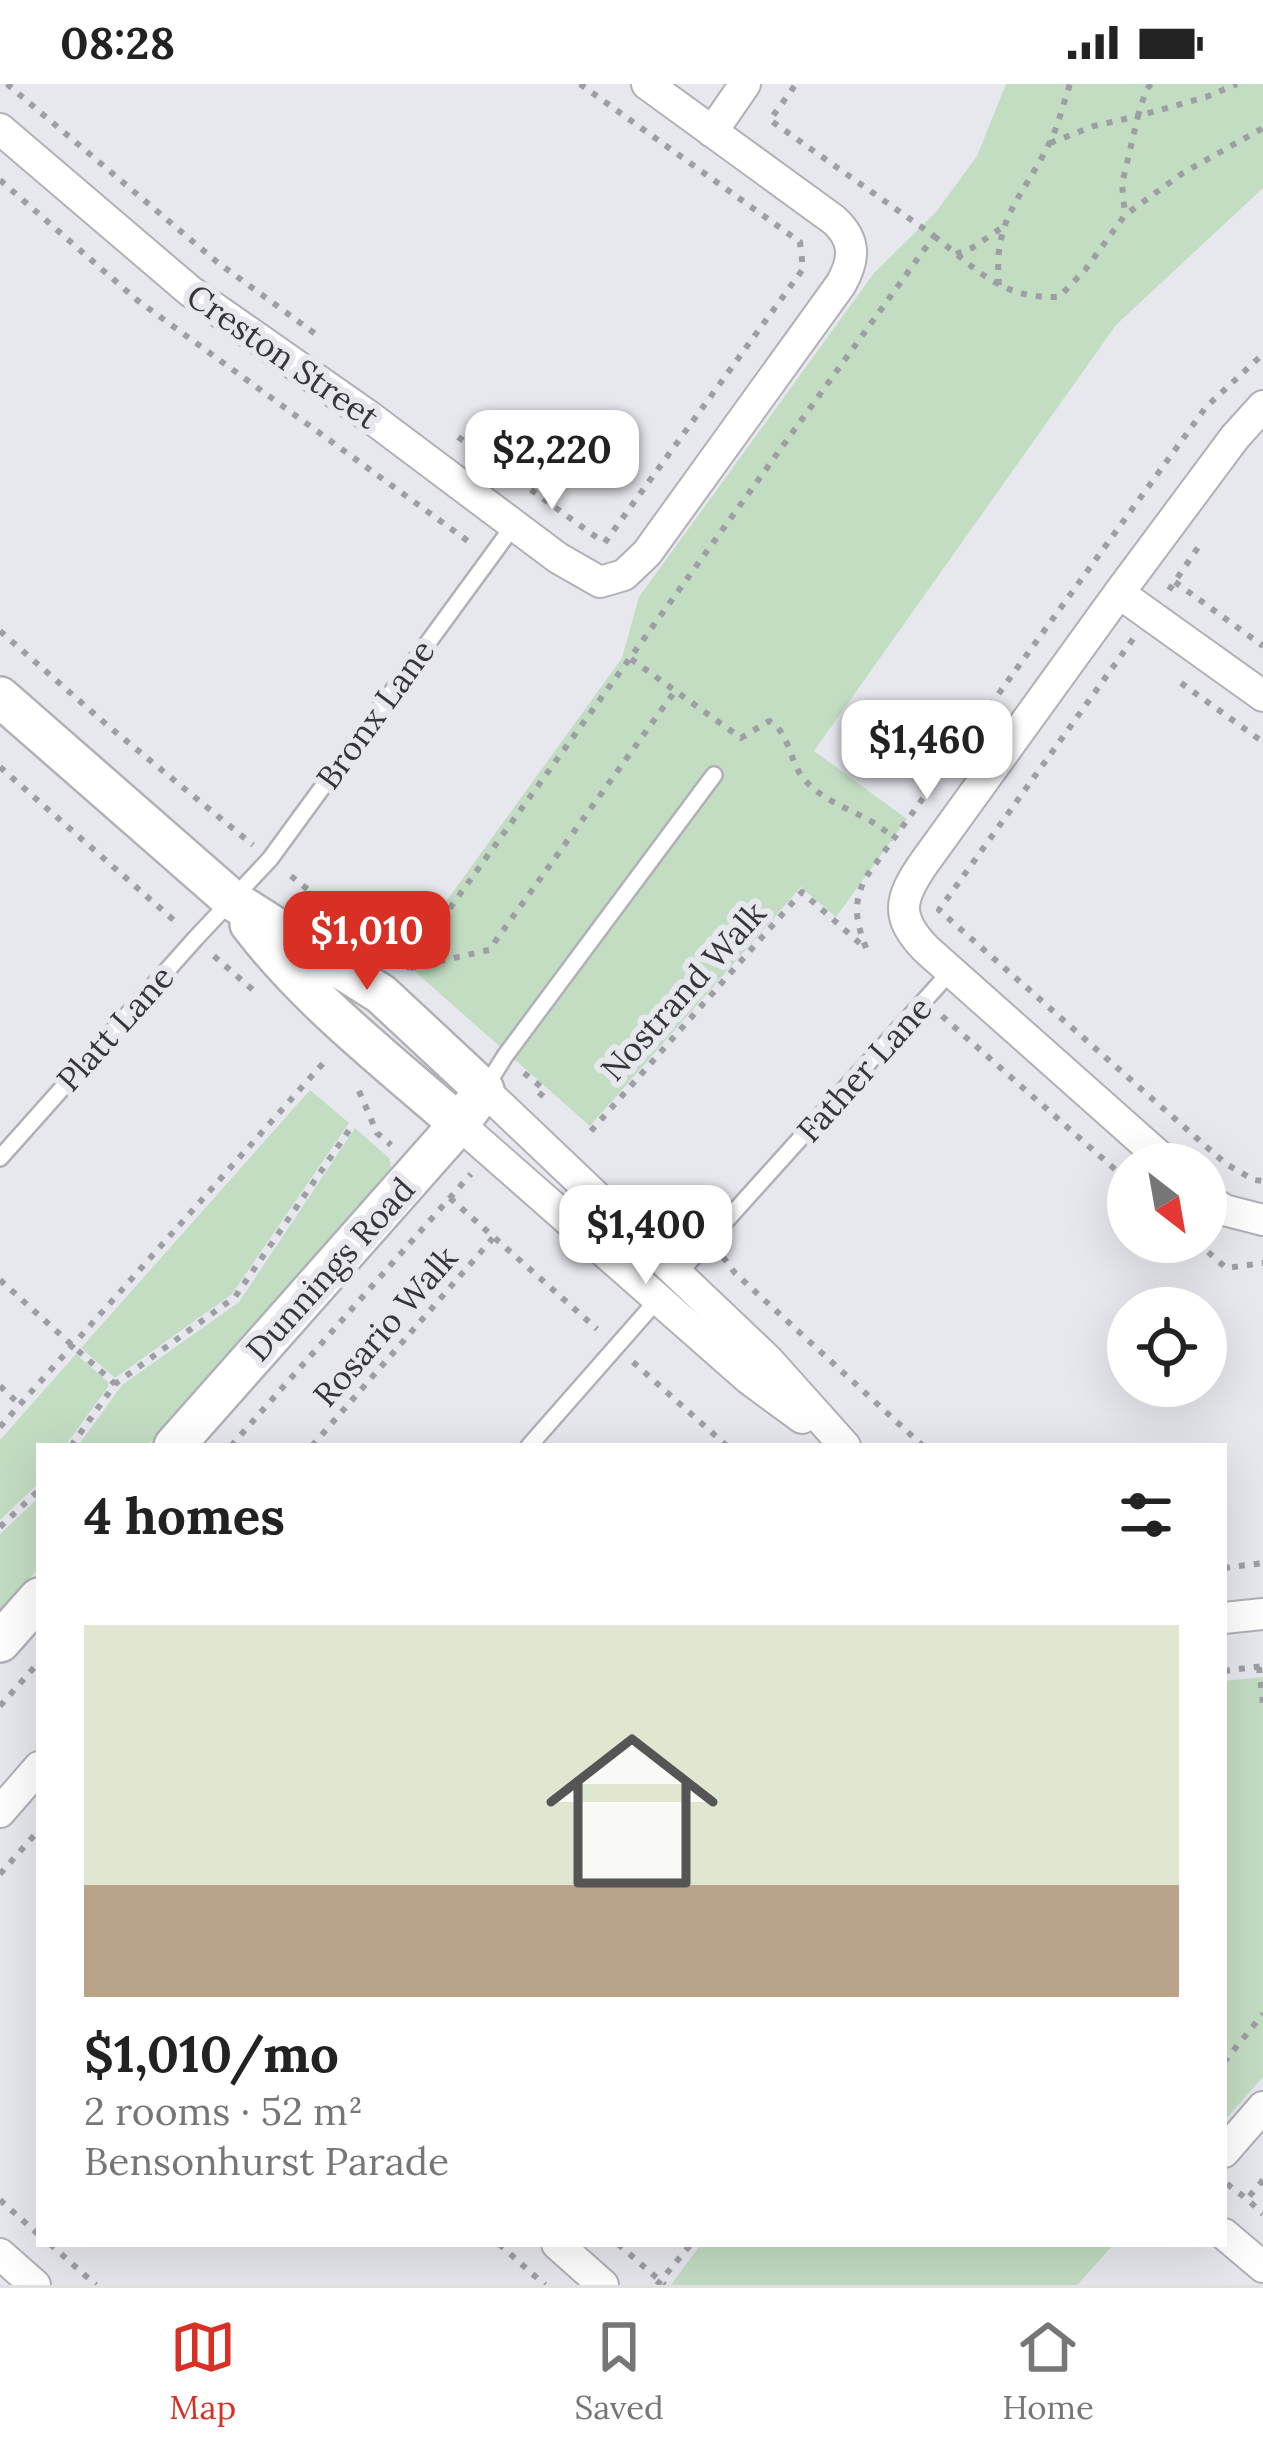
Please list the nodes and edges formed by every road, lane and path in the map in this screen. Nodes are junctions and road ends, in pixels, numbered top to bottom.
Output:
1 (7, 84) edge
2 (580, 84) edge
3 (647, 84) edge
4 (745, 84) edge
5 (796, 84) edge
6 (1070, 84) edge
7 (1150, 84) edge
8 (1237, 84) edge
9 (1138, 116) junction
10 (1263, 128) edge
11 (0, 129) edge
12 (712, 132) junction
13 (1050, 143) junction
14 (0, 180) edge
15 (1125, 214) junction
16 (1003, 226) junction
17 (934, 236) junction
18 (956, 254) junction
19 (999, 286) junction
20 (333, 346) dead end
21 (1263, 354) edge
22 (1263, 406) edge
23 (449, 431) dead end
24 (514, 525) junction
25 (1211, 530) dead end
26 (604, 543) junction
27 (489, 557) junction
28 (637, 564) junction
29 (583, 574) junction
30 (1175, 582) junction
31 (1119, 592) junction
32 (677, 596) junction
33 (1065, 602) junction
34 (1151, 615) junction
35 (1097, 623) junction
36 (1129, 645) junction
37 (1263, 646) edge
38 (631, 659) junction
39 (1167, 673) dead end
40 (675, 691) junction
41 (1263, 696) edge
42 (0, 697) edge
43 (1263, 742) edge
44 (714, 775) dead end
45 (894, 839) junction
46 (232, 900) junction
47 (951, 971) junction
48 (394, 982) junction
49 (926, 1001) junction
50 (349, 1028) junction
51 (484, 1090) junction
52 (544, 1090) dead end
53 (519, 1121) junction
54 (354, 1123) dead end
55 (459, 1124) junction
56 (590, 1132) dead end
57 (377, 1133) dead end
58 (1144, 1143) edge
59 (491, 1152) junction
60 (0, 1157) edge
61 (1107, 1162) edge
62 (419, 1169) junction
63 (1263, 1181) edge
64 (451, 1198) junction
65 (1227, 1211) edge
66 (1263, 1220) edge
67 (493, 1238) junction
68 (710, 1239) junction
69 (1220, 1263) edge
70 (1263, 1263) edge
71 (679, 1274) junction
72 (0, 1280) edge
73 (658, 1298) junction
74 (73, 1346) junction
75 (617, 1348) junction
76 (115, 1384) junction
77 (0, 1386) edge
78 (20, 1404) junction
79 (0, 1427) edge
80 (73, 1443) edge
81 (177, 1443) edge
82 (234, 1443) edge
83 (315, 1443) edge
84 (532, 1443) edge
85 (724, 1443) edge
86 (839, 1443) edge
87 (840, 1443) edge
88 (920, 1443) edge
89 (36, 1493) edge
90 (0, 1527) edge
91 (1263, 1563) edge
92 (1227, 1568) edge
93 (36, 1601) edge
94 (1263, 1614) edge
95 (1227, 1618) edge
96 (0, 1642) edge
97 (36, 1665) edge
98 (1261, 1666) edge
99 (1227, 1671) edge
100 (1263, 1705) edge
101 (0, 1706) edge
102 (36, 1777) edge
103 (0, 1811) edge
104 (36, 1833) edge
105 (0, 1874) edge
106 (1263, 2014) edge
107 (1227, 2058) edge
108 (1263, 2107) edge
109 (1227, 2149) edge
110 (1263, 2180) edge
111 (1227, 2184) edge
112 (1247, 2199) junction
113 (0, 2200) edge
114 (1263, 2214) edge
115 (36, 2231) edge
116 (1227, 2237) edge
117 (53, 2247) edge
118 (502, 2247) edge
119 (560, 2247) edge
120 (621, 2247) edge
121 (690, 2247) edge
122 (0, 2254) edge
123 (1263, 2267) edge
124 (661, 2284) edge
125 (35, 2285) edge
126 (96, 2285) edge
127 (545, 2285) edge
128 (603, 2285) edge

1 - 20 path
2 - 26 path
3 - 12 street
4 - 12 street
5 - 17 path
6 - 13 path
7 - 9 path
8 - 9 path
9 - 13 path
9 - 15 path
10 - 15 path
11 - 24 street, Creston Street
12 - 28 street
13 - 16 path
14 - 27 path
15 - 19 path
16 - 18 path
16 - 19 path
17 - 18 path
17 - 32 path
18 - 19 path
21 - 33 path
22 - 31 street
23 - 26 path
24 - 27 lane, Bronx Lane
24 - 29 street, Creston Street
25 - 30 path
26 - 28 path
26 - 29 path
27 - 46 lane, Bronx Lane
28 - 29 street
28 - 32 path
30 - 34 path
30 - 37 path
31 - 34 street
31 - 35 street
32 - 38 path
33 - 35 path
33 - 45 path
34 - 36 path
34 - 41 street
35 - 36 path
35 - 47 street
36 - 63 path
38 - 40 path
38 - 48 path
39 - 43 path
40 - 45 path
40 - 48 path
42 - 46 street
44 - 51 lane
45 - 56 path, Nostrand Walk
46 - 48 street
46 - 50 street
46 - 60 lane, Platt Lane
47 - 49 lane, Father Lane
47 - 58 street
48 - 51 street
49 - 61 path
49 - 68 lane, Father Lane
50 - 55 street
50 - 74 path
51 - 53 street
51 - 55 street, Dunnings Road
52 - 53 path
53 - 71 street
54 - 76 path
55 - 59 street
55 - 62 street, Dunnings Road
57 - 62 path
59 - 64 path
59 - 73 street
62 - 64 path
62 - 81 street, Dunnings Road
64 - 67 path
64 - 82 path
65 - 66 street
67 - 75 path
67 - 83 path, Rosario Walk
68 - 71 lane, Father Lane
68 - 88 path
69 - 70 path
71 - 87 street
72 - 74 path
73 - 75 lane
73 - 86 street
74 - 76 path
74 - 78 path
75 - 84 lane
75 - 85 path
76 - 80 path
77 - 78 path
78 - 79 path
89 - 90 path
91 - 92 path
93 - 96 street
94 - 95 street
97 - 101 path
98 - 99 path
98 - 100 path
102 - 103 street
104 - 105 path
106 - 107 path
108 - 109 street
110 - 112 path
111 - 112 path
112 - 114 path
113 - 115 path
116 - 123 street
117 - 126 path
118 - 127 path
119 - 128 street
120 - 124 path
121 - 124 path
122 - 125 street

